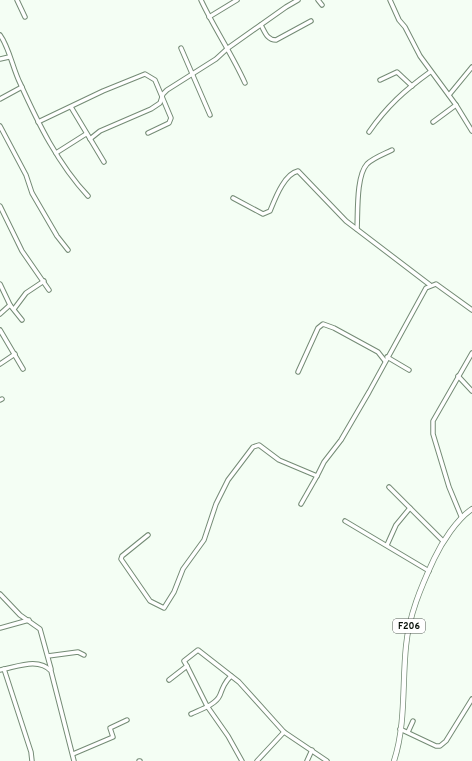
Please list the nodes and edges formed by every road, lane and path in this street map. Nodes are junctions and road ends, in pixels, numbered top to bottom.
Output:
1 (17, 0) edge
2 (201, 0) edge
3 (237, 0) edge
4 (298, 0) edge
5 (318, 0) edge
6 (390, 0) edge
7 (322, 5) dead end
8 (25, 17) dead end
9 (209, 17) junction
10 (311, 21) dead end
11 (262, 25) junction
12 (0, 35) edge
13 (181, 48) dead end
14 (228, 48) junction
15 (9, 57) junction
16 (0, 59) edge
17 (472, 67) edge
18 (430, 72) junction
19 (192, 75) junction
20 (380, 80) dead end
21 (245, 83) dead end
22 (412, 86) junction
23 (22, 87) junction
24 (163, 94) junction
25 (449, 95) junction
26 (0, 98) edge
27 (456, 105) junction
28 (71, 107) junction
29 (210, 115) dead end
30 (472, 120) edge
31 (38, 122) junction
32 (433, 122) dead end
33 (467, 122) junction
34 (0, 126) edge
35 (472, 131) edge
36 (369, 132) dead end
37 (148, 133) dead end
38 (86, 134) junction
39 (2, 135) edge
40 (90, 139) junction
41 (392, 150) dead end
42 (56, 153) junction
43 (104, 162) dead end
44 (88, 196) dead end
45 (233, 198) dead end
46 (0, 206) edge
47 (357, 229) junction
48 (68, 250) dead end
49 (44, 281) junction
50 (0, 285) edge
51 (430, 285) junction
52 (49, 290) dead end
53 (10, 304) junction
54 (14, 309) junction
55 (472, 310) edge
56 (0, 314) edge
57 (22, 320) dead end
58 (0, 330) edge
59 (472, 353) edge
60 (15, 354) junction
61 (388, 357) junction
62 (384, 361) junction
63 (0, 364) edge
64 (23, 369) dead end
65 (409, 370) dead end
66 (298, 372) dead end
67 (458, 376) junction
68 (472, 391) edge
69 (317, 476) junction
70 (389, 487) dead end
71 (301, 504) dead end
72 (410, 508) junction
73 (472, 509) edge
74 (461, 516) junction
75 (345, 521) dead end
76 (148, 535) dead end
77 (443, 541) junction
78 (387, 545) junction
79 (428, 570) junction
80 (0, 594) edge
81 (2, 599) edge
82 (29, 620) junction
83 (0, 628) edge
84 (84, 655) dead end
85 (48, 656) junction
86 (187, 666) junction
87 (2, 669) edge
88 (51, 670) junction
89 (230, 676) junction
90 (169, 680) dead end
91 (472, 699) edge
92 (207, 706) junction
93 (191, 714) dead end
94 (127, 720) dead end
95 (413, 721) dead end
96 (400, 729) junction
97 (284, 732) junction
98 (408, 732) junction
99 (312, 750) junction
100 (73, 754) junction
101 (32, 761) edge
102 (74, 761) edge
103 (242, 761) edge
104 (257, 761) edge
105 (307, 761) edge
106 (327, 761) edge
107 (394, 761) edge

1 - 8 street
2 - 9 street
3 - 9 street
4 - 11 street
5 - 7 street
6 - 18 street
9 - 14 street
10 - 11 street
11 - 14 street
12 - 15 street
13 - 19 street
14 - 19 street
14 - 21 street
15 - 16 street
15 - 23 street
17 - 25 street
18 - 22 street
18 - 25 street
19 - 24 street
19 - 29 street
20 - 22 street
22 - 36 street
23 - 26 street
23 - 31 street
24 - 28 street
24 - 37 street
24 - 40 street
25 - 27 street
27 - 32 street
27 - 33 street
28 - 31 street
28 - 38 street
30 - 33 street
31 - 42 street
33 - 35 street
34 - 39 street
38 - 40 street
38 - 42 street
39 - 48 street
40 - 43 street
41 - 47 street
42 - 44 street
45 - 47 street
46 - 49 street
47 - 51 street
49 - 52 street
49 - 54 street
50 - 53 street
51 - 55 street
51 - 61 street
53 - 54 street
53 - 56 street
54 - 57 street
58 - 60 street
59 - 67 street
60 - 63 street
60 - 64 street
61 - 62 street
61 - 65 street
62 - 66 street
62 - 69 street
67 - 68 street
67 - 74 street
69 - 71 street
69 - 76 street
70 - 72 street
72 - 77 street
72 - 78 street
73 - 74 main road, F206
74 - 77 main road, F206
75 - 78 street
77 - 79 main road, F206
78 - 79 street
79 - 96 main road, F206
80 - 81 street
81 - 82 street
82 - 83 street
82 - 85 street
84 - 85 street
85 - 88 street
86 - 89 street
86 - 90 street
86 - 92 street
87 - 88 street
87 - 101 street
88 - 100 street
89 - 92 street
89 - 97 street
91 - 98 street
92 - 93 street
92 - 103 street
94 - 100 street
95 - 98 street
96 - 98 street
96 - 107 main road, F206
97 - 99 street
97 - 104 street
99 - 105 street
99 - 106 street
100 - 102 street

